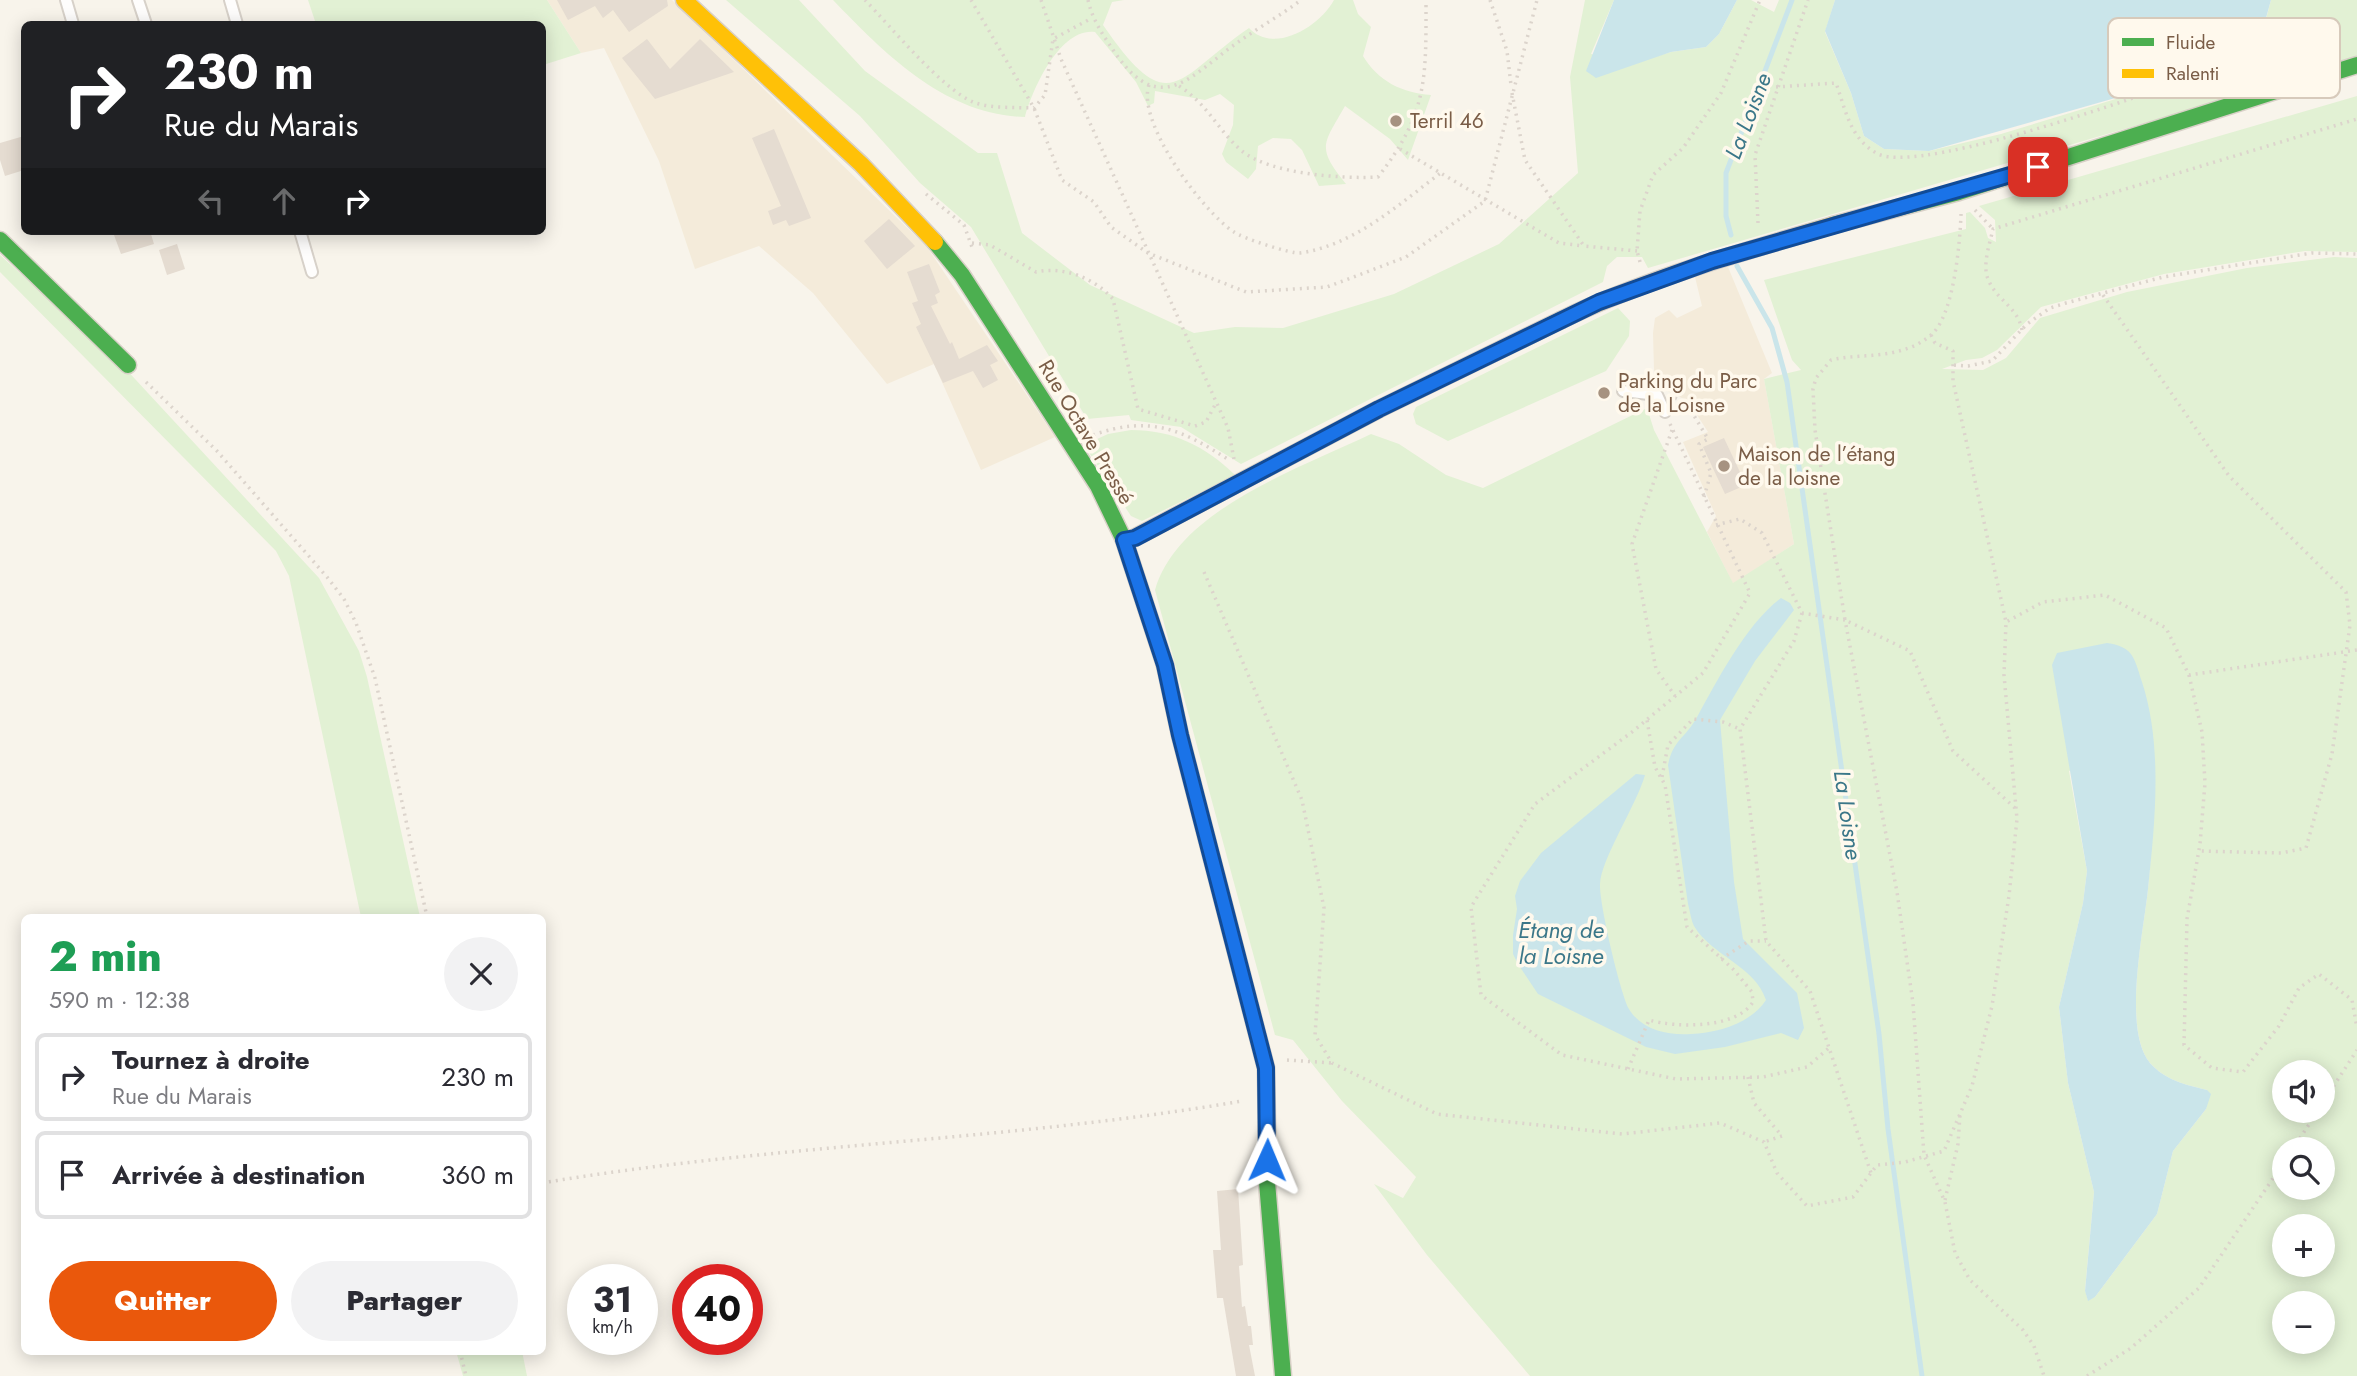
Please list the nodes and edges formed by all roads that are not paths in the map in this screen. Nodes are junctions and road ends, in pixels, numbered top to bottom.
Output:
1 (66, 0) edge
2 (138, 0) edge
3 (230, 0) edge
4 (684, 0) edge
5 (72, 21) edge
6 (145, 21) edge
7 (236, 21) edge
8 (2357, 65) edge
9 (2340, 71) edge
10 (2258, 98) edge
11 (301, 235) edge
12 (0, 240) edge
13 (312, 272) dead end
14 (128, 365) road end
15 (1623, 391) dead end
16 (1665, 412) road end
17 (1124, 540) junction
18 (1283, 1376) edge

1 - 5 lane
2 - 6 lane
3 - 7 lane
4 - 17 street, Rue Octave Pressé
8 - 9 street
10 - 17 street
11 - 13 lane
12 - 14 street
15 - 16 lane
17 - 18 street, Rue Octave Pressé

